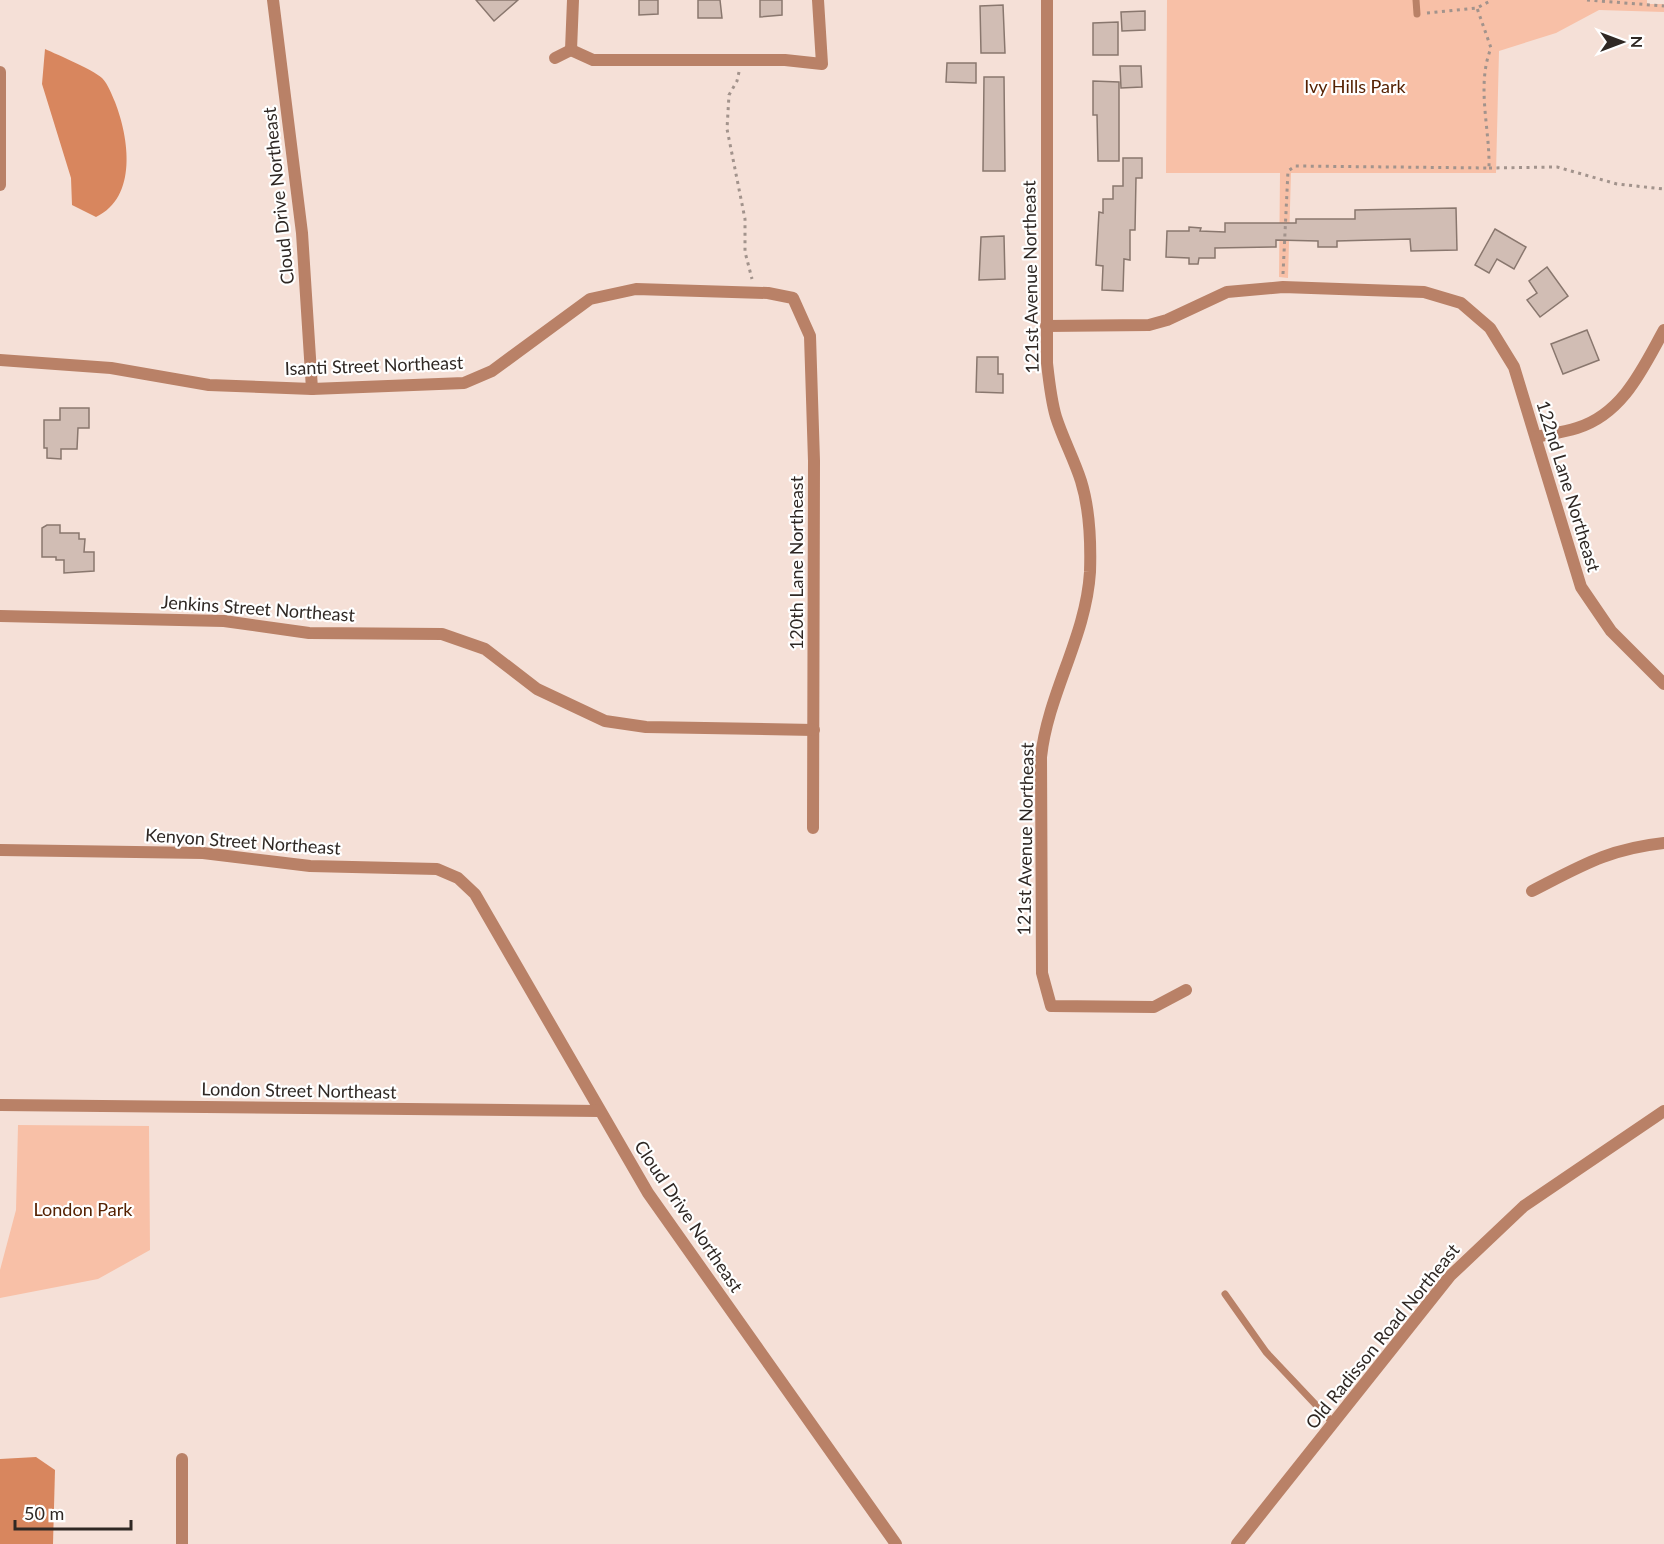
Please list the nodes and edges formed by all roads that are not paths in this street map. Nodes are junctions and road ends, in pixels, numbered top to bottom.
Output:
1 (273, 0) edge
2 (573, 0) edge
3 (818, 0) edge
4 (1047, 0) edge
5 (1416, 0) edge
6 (1417, 14) road end
7 (571, 50) junction
8 (555, 58) dead end
9 (0, 72) edge
10 (0, 185) edge
11 (794, 301) joint
12 (1046, 326) junction
13 (1664, 330) edge
14 (0, 360) edge
15 (312, 389) junction
16 (1536, 437) junction
17 (0, 616) edge
18 (1664, 684) edge
19 (814, 730) junction
20 (813, 828) dead end
21 (1664, 843) edge
22 (0, 850) edge
23 (1532, 891) dead end
24 (475, 894) joint
25 (1186, 990) dead end
26 (0, 1106) edge
27 (599, 1111) junction
28 (1664, 1111) edge
29 (1226, 1294) dead end
30 (1332, 1423) junction
31 (182, 1459) dead end
32 (182, 1544) edge
33 (896, 1544) edge
34 (1237, 1544) edge

1 - 15 street, Cloud Drive Northeast
2 - 7 street
3 - 7 street
4 - 12 street, 121st Avenue Northeast
5 - 6 lane
7 - 8 street
9 - 10 street
11 - 15 street, Isanti Street Northeast
11 - 19 street, 120th Lane Northeast
12 - 16 street, 122nd Lane Northeast
12 - 25 street, 121st Avenue Northeast
13 - 16 street
14 - 15 street, Isanti Street Northeast
16 - 18 street, 122nd Lane Northeast
17 - 19 street, Jenkins Street Northeast
19 - 20 street, 120th Lane Northeast
21 - 23 street
22 - 24 street, Kenyon Street Northeast
24 - 27 street, Cloud Drive Northeast
26 - 27 street, London Street Northeast
27 - 33 street, Cloud Drive Northeast
28 - 30 street, Old Radisson Road Northeast
29 - 30 lane
30 - 34 street, Old Radisson Road Northeast
31 - 32 street

